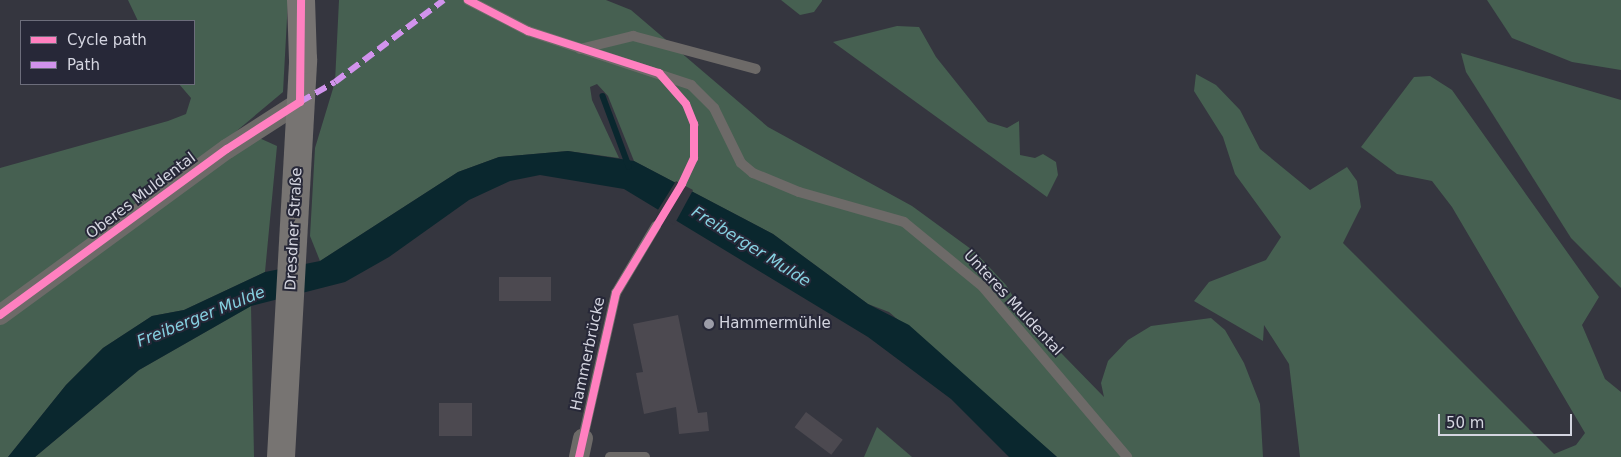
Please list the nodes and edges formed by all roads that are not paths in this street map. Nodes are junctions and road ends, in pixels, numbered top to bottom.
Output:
1 (301, 0) edge
2 (468, 0) edge
3 (579, 50) junction
4 (756, 69) dead end
5 (300, 102) junction
6 (656, 226) dead end
7 (3, 315) edge
8 (581, 448) edge
9 (281, 457) edge
10 (610, 457) edge
11 (645, 457) edge
12 (1128, 457) edge

1 - 5 main road, Dresdner Straße
2 - 3 lane, Unteres Muldental
3 - 4 lane
3 - 12 lane, Unteres Muldental
5 - 7 street, Oberes Muldental
5 - 9 main road, Dresdner Straße
6 - 8 lane, Hammerbrücke
10 - 11 lane

